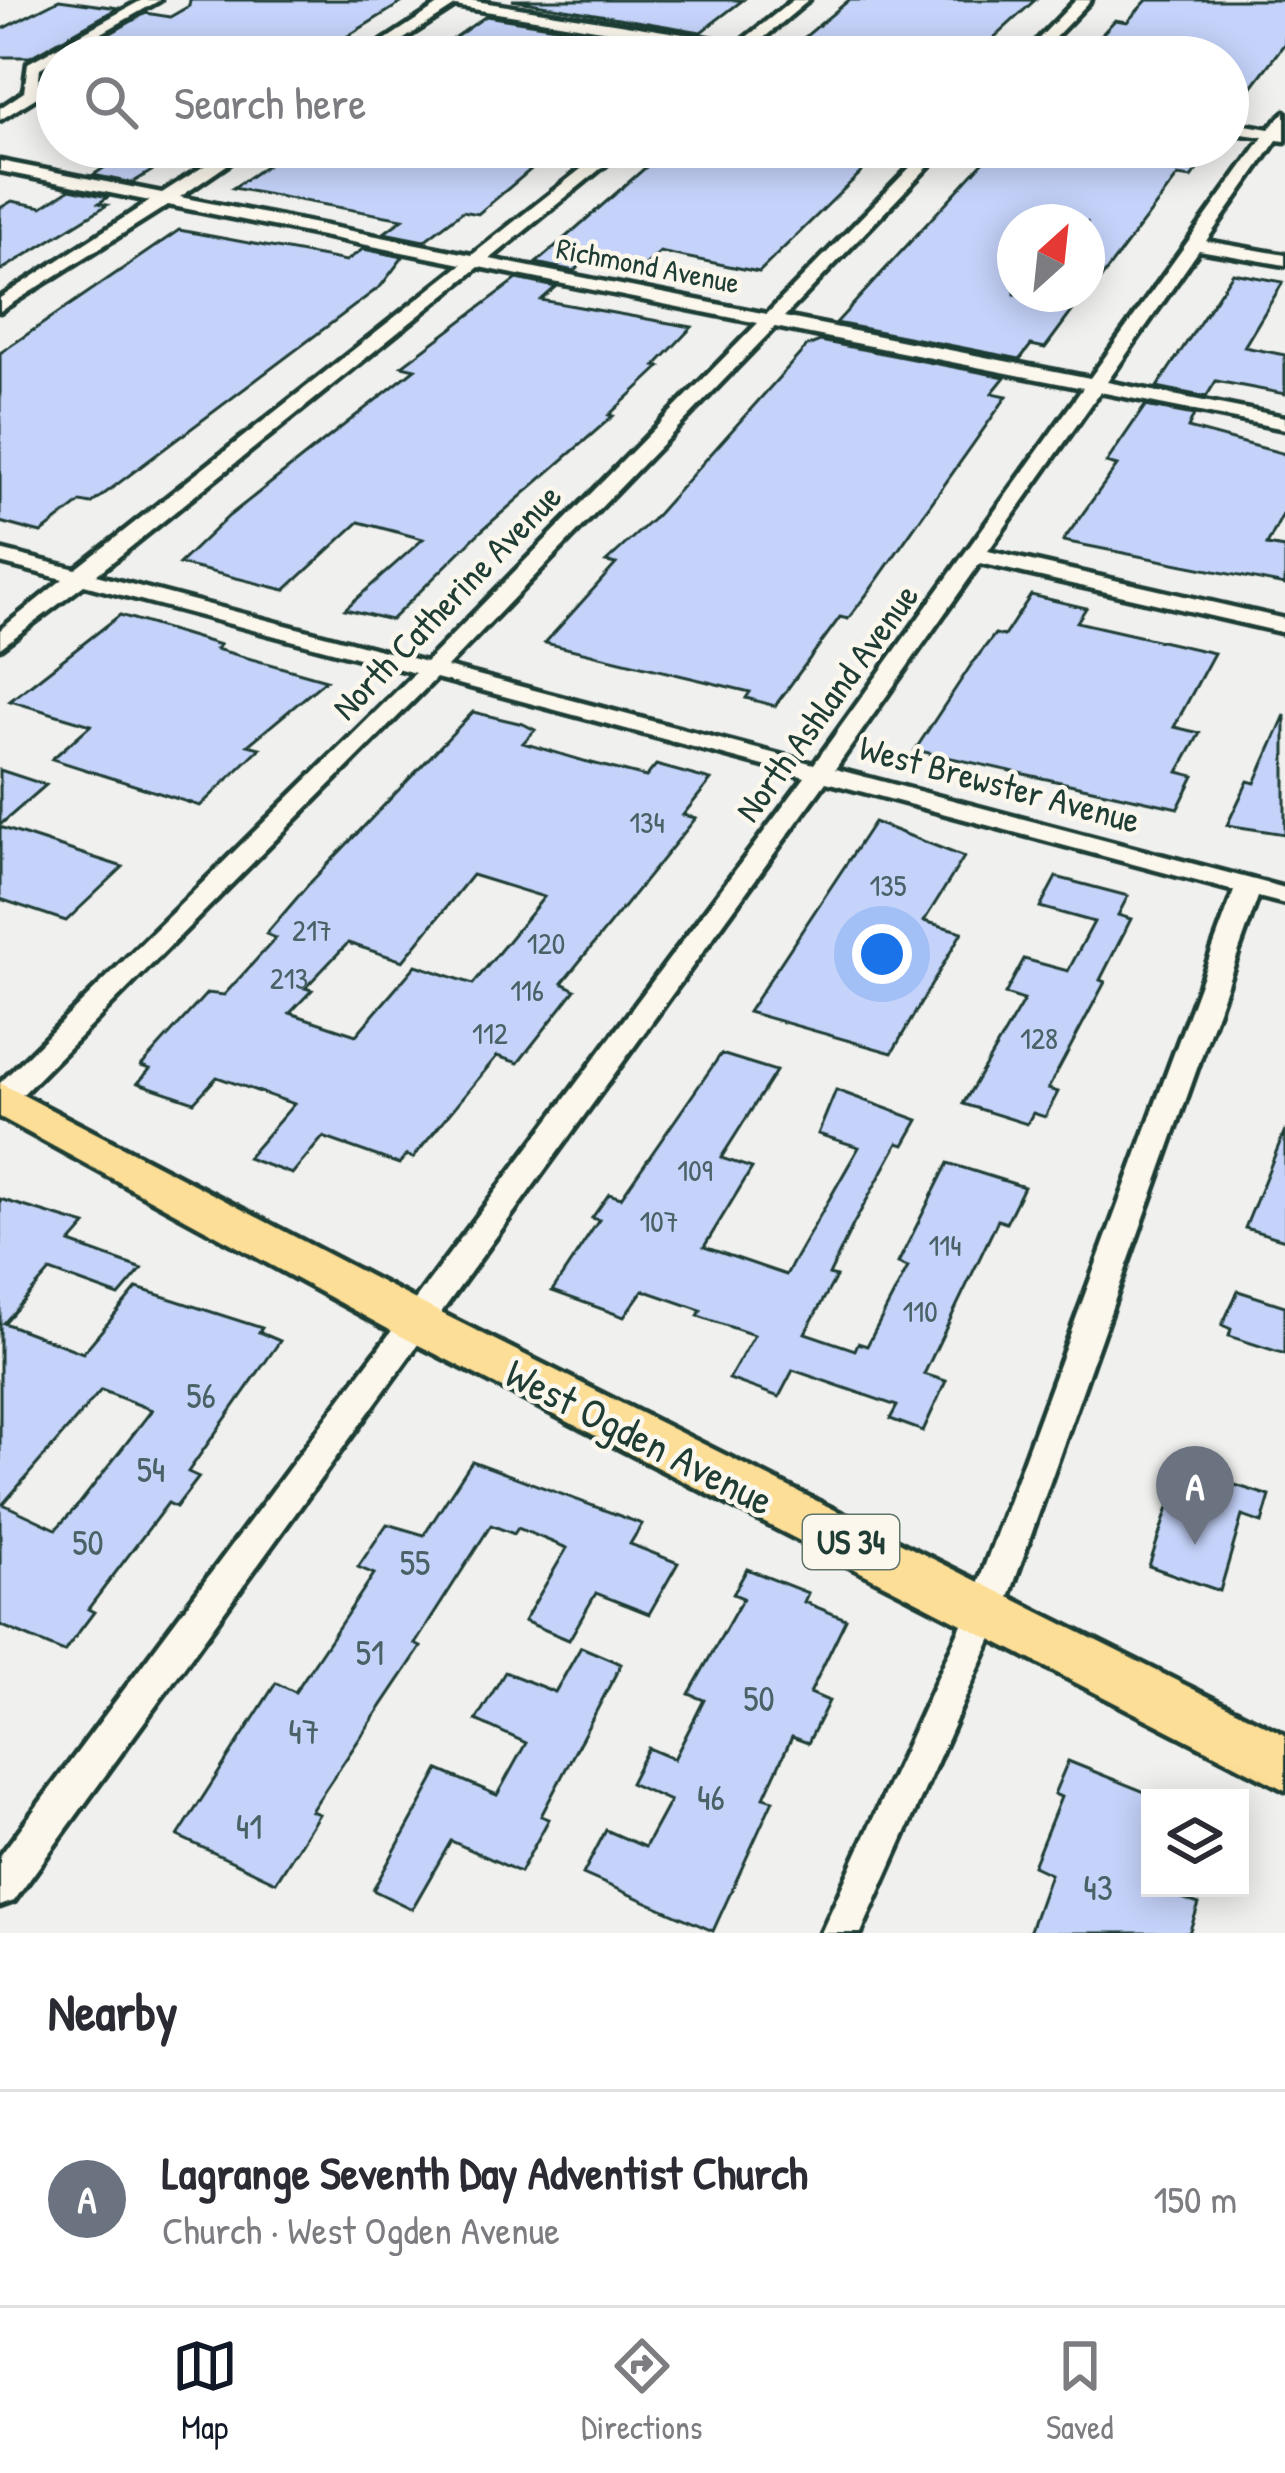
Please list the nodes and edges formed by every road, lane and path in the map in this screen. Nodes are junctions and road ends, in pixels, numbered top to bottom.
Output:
1 (153, 0) edge
2 (802, 0) edge
3 (1084, 0) edge
4 (450, 1) edge
5 (88, 36) edge
6 (398, 36) edge
7 (643, 36) edge
8 (758, 36) edge
9 (1049, 36) edge
10 (36, 89) edge
11 (0, 115) edge
12 (1249, 128) edge
13 (1281, 129) edge
14 (0, 166) edge
15 (213, 168) edge
16 (592, 168) edge
17 (918, 168) edge
18 (166, 199) junction
19 (1194, 244) junction
20 (1285, 260) edge
21 (475, 261) junction
22 (0, 306) edge
23 (769, 320) junction
24 (1093, 385) junction
25 (1285, 423) edge
26 (975, 555) junction
27 (0, 556) edge
28 (80, 578) junction
29 (1285, 626) edge
30 (0, 641) edge
31 (430, 670) junction
32 (820, 773) junction
33 (1249, 886) junction
34 (1285, 896) edge
35 (1, 1099) edge
36 (416, 1322) junction
37 (986, 1611) junction
38 (1285, 1764) edge
39 (0, 1888) edge
40 (841, 1933) edge

1 - 5 street
2 - 8 street
3 - 9 street
4 - 6 street
4 - 7 street
10 - 11 street
12 - 13 street
13 - 19 street, North Ashland Avenue
14 - 18 street, Richmond Avenue
15 - 18 street
16 - 21 street
17 - 23 street, North Catherine Avenue
18 - 21 street, Richmond Avenue
18 - 22 street
19 - 20 street
19 - 24 street, North Ashland Avenue
21 - 23 street, Richmond Avenue
21 - 28 street
23 - 24 street, Richmond Avenue
23 - 31 street, North Catherine Avenue
24 - 25 street, Richmond Avenue
24 - 26 street, North Ashland Avenue
26 - 29 street
26 - 32 street, North Ashland Avenue
27 - 28 street, West Brewster Avenue
28 - 30 street
28 - 31 street, West Brewster Avenue
31 - 32 street, West Brewster Avenue
31 - 35 street, North Catherine Avenue
32 - 33 street, West Brewster Avenue
32 - 36 street, North Ashland Avenue
33 - 34 street, West Brewster Avenue
33 - 37 street
35 - 36 main road, West Ogden Avenue / US 34
36 - 37 main road, West Ogden Avenue / US 34
36 - 39 street, North Ashland Avenue
37 - 38 main road, West Ogden Avenue / US 34
37 - 40 street

